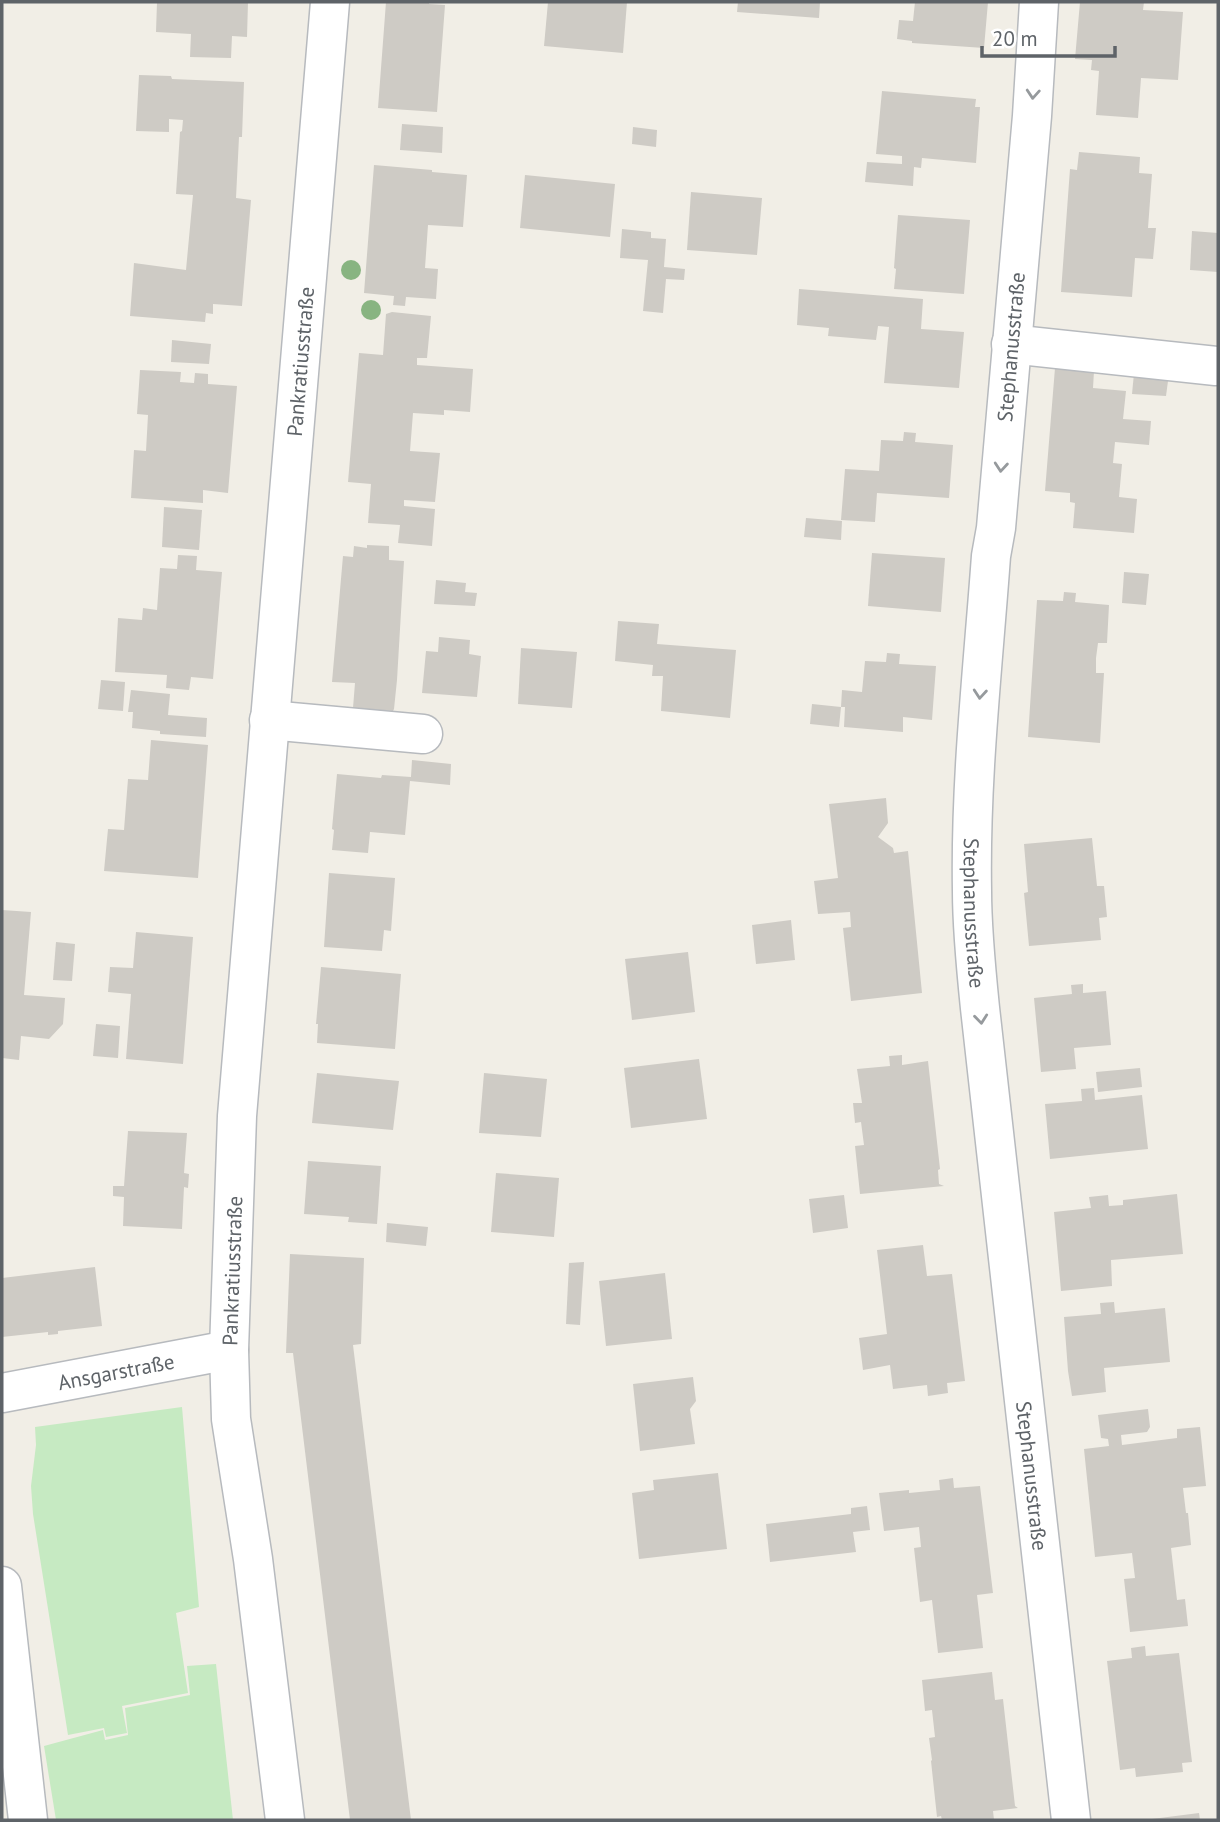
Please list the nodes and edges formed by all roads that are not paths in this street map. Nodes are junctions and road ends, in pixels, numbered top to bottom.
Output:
1 (330, 2) edge
2 (1039, 2) edge
3 (1011, 344) junction
4 (1216, 366) dead end
5 (270, 720) junction
6 (423, 734) dead end
7 (229, 1350) junction
8 (2, 1393) edge
9 (2, 1586) edge
10 (28, 1820) edge
11 (285, 1820) edge
12 (1071, 1820) edge

1 - 5 street, Pankratiusstraße
2 -> 3 street, Stephanusstraße
3 - 4 street
3 -> 12 street, Stephanusstraße
5 - 6 street
5 - 7 street, Pankratiusstraße
7 - 8 street, Ansgarstraße
7 - 11 street, Pankratiusstraße
9 - 10 street

